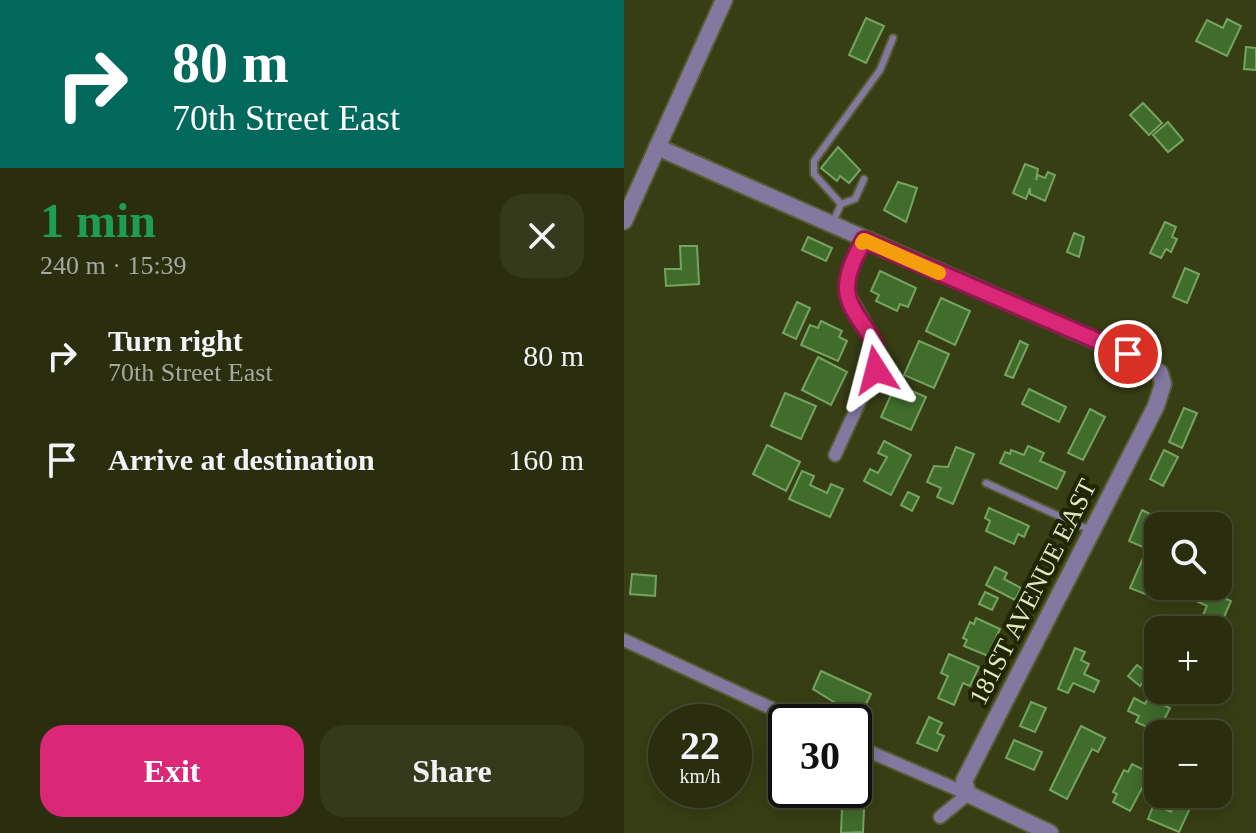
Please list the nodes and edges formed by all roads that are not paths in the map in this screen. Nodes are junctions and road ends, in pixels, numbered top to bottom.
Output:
1 (724, 0) edge
2 (893, 38) dead end
3 (657, 147) junction
4 (864, 179) dead end
5 (841, 204) junction
6 (624, 221) edge
7 (832, 226) junction
8 (864, 240) junction
9 (835, 455) dead end
10 (986, 483) dead end
11 (1092, 531) junction
12 (624, 640) edge
13 (768, 707) edge
14 (872, 753) edge
15 (968, 794) junction
16 (940, 817) dead end
17 (1050, 833) edge

1 - 3 street
2 - 5 lane
3 - 6 street
3 - 7 street
4 - 5 lane
5 - 7 lane
7 - 8 street
8 - 9 street
8 - 11 street, 181ST AVENUE EAST
10 - 11 lane
11 - 15 street, 181ST AVENUE EAST
12 - 13 street
14 - 15 street
15 - 16 street
15 - 17 street

